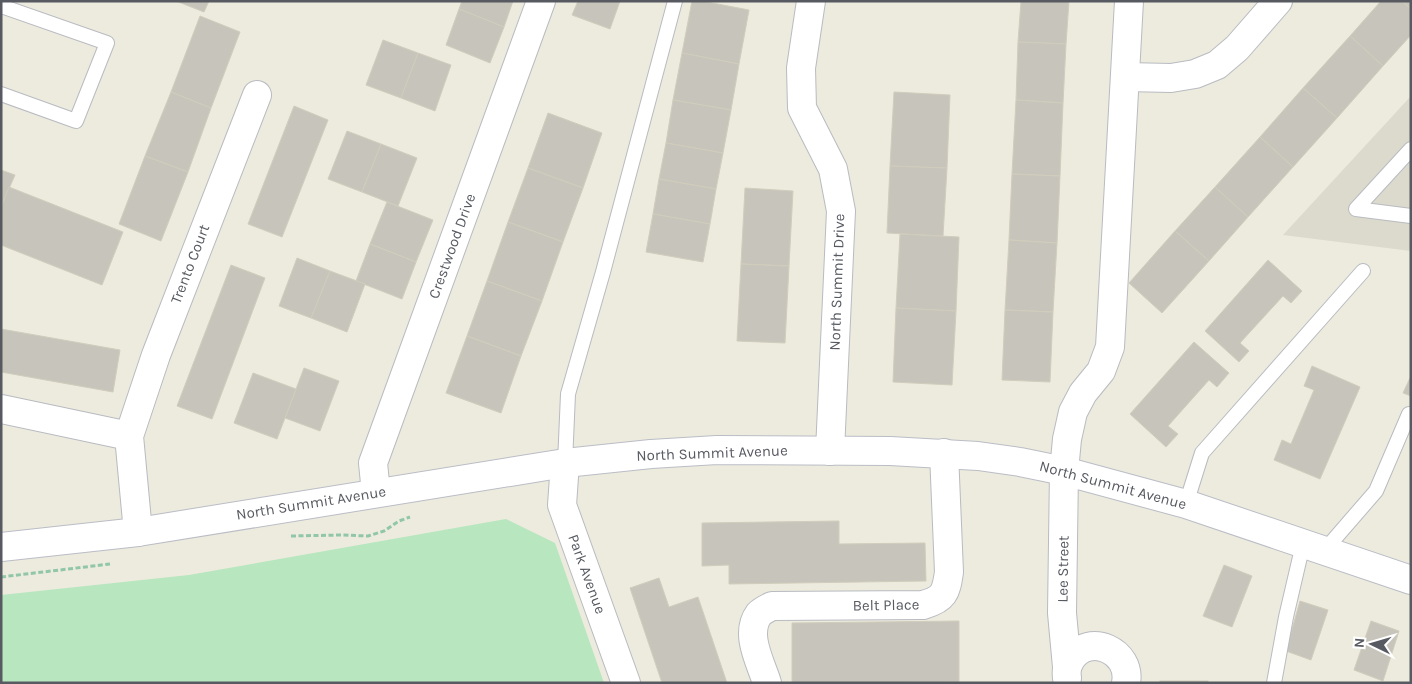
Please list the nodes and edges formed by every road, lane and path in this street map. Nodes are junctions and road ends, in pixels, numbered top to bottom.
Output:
1 (541, 1) edge
2 (675, 1) edge
3 (811, 1) edge
4 (1129, 1) edge
5 (1278, 1) edge
6 (1, 6) edge
7 (1125, 77) junction
8 (1, 94) edge
9 (257, 94) dead end
10 (1411, 149) edge
11 (1411, 216) edge
12 (1363, 271) dead end
13 (1, 409) edge
14 (1409, 414) dead end
15 (129, 436) junction
16 (830, 451) junction
17 (944, 453) junction
18 (565, 463) junction
19 (1064, 471) junction
20 (376, 493) junction
21 (1186, 504) junction
22 (138, 532) junction
23 (1, 547) edge
24 (1314, 547) junction
25 (1411, 580) edge
26 (1068, 675) edge
27 (626, 683) edge
28 (767, 683) edge
29 (1126, 683) edge
30 (1274, 683) edge

1 - 20 street, Crestwood Drive
2 - 18 lane
3 - 16 street, North Summit Drive
4 - 7 street
5 - 7 street
6 - 8 lane
7 - 19 street
9 - 15 street, Trento Court
10 - 11 lane
12 - 21 lane
13 - 15 street
14 - 24 lane
15 - 22 street, Trento Court
16 - 17 street, North Summit Avenue
16 - 18 street, North Summit Avenue
17 - 19 street, North Summit Avenue
17 - 28 street, Belt Place
18 - 20 street, North Summit Avenue
18 - 27 street, Park Avenue
19 - 21 street, North Summit Avenue
19 - 26 street, Lee Street
20 - 22 street, North Summit Avenue
21 - 24 street, North Summit Avenue
22 - 23 street, North Summit Avenue
24 - 25 street, North Summit Avenue
24 - 30 lane
26 - 29 street, Lee Street

